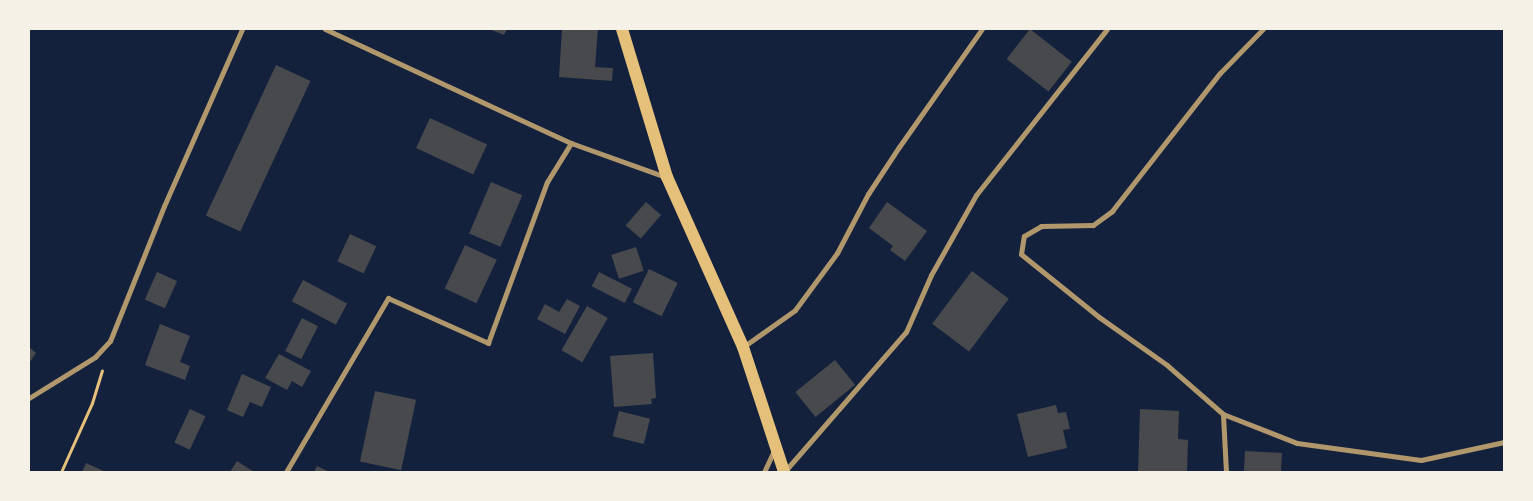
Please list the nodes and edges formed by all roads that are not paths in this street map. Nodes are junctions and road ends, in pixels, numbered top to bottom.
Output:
1 (242, 29) edge
2 (325, 29) edge
3 (622, 29) edge
4 (982, 29) edge
5 (1106, 29) edge
6 (1263, 29) edge
7 (572, 143) junction
8 (667, 177) junction
9 (743, 347) junction
10 (29, 398) edge
11 (1223, 414) junction
12 (1504, 442) edge
13 (774, 450) junction
14 (286, 472) edge
15 (764, 472) edge
16 (784, 472) edge
17 (1226, 472) edge

1 - 10 street
2 - 7 street
3 - 8 main road
4 - 9 street
5 - 16 street
6 - 11 street
7 - 8 street
7 - 14 street
8 - 9 main road
9 - 13 main road
11 - 12 street
11 - 17 street
13 - 15 street
13 - 16 main road

